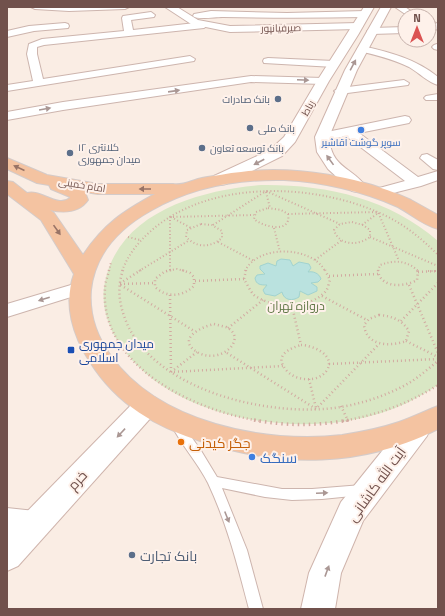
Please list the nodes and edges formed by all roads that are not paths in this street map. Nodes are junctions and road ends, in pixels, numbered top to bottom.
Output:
1 (35, 7) edge
2 (125, 7) edge
3 (170, 7) edge
4 (183, 7) edge
5 (386, 7) edge
6 (95, 8) edge
7 (268, 11) edge
8 (330, 11) edge
9 (151, 15) dead end
10 (197, 16) junction
11 (364, 16) edge
12 (21, 22) dead end
13 (204, 25) junction
14 (64, 26) dead end
15 (373, 28) junction
16 (30, 30) junction
17 (397, 30) edge
18 (129, 32) junction
19 (7, 34) edge
20 (37, 44) junction
21 (362, 49) junction
22 (190, 59) dead end
23 (268, 61) dead end
24 (334, 64) junction
25 (432, 65) dead end
26 (413, 66) junction
27 (323, 81) junction
28 (438, 82) edge
29 (39, 83) junction
30 (404, 83) dead end
31 (438, 86) edge
32 (7, 88) edge
33 (340, 91) junction
34 (431, 94) edge
35 (7, 116) edge
36 (405, 120) dead end
37 (349, 132) junction
38 (322, 137) junction
39 (7, 163) edge
40 (438, 175) edge
41 (43, 179) junction
42 (220, 180) junction
43 (416, 183) junction
44 (358, 187) junction
45 (11, 188) edge
46 (184, 189) junction
47 (377, 193) junction
48 (438, 223) edge
49 (83, 280) junction
50 (7, 311) edge
51 (147, 405) junction
52 (172, 418) junction
53 (427, 423) edge
54 (213, 481) junction
55 (370, 489) junction
56 (7, 520) edge
57 (36, 524) junction
58 (7, 555) edge
59 (256, 609) edge
60 (318, 609) edge

1 - 6 street
2 - 6 street
3 - 13 main road, صیرفیانپور
4 - 10 main road
5 - 15 main road, رباط
7 - 8 street
7 - 10 street
8 - 11 street
9 - 18 street
10 - 13 main road
11 - 13 main road, صیرفیانپور
11 - 15 main road, صیرفیانپور
11 - 24 main road, رباط
12 - 16 street
13 - 18 street
14 - 16 street
15 - 17 street
15 - 21 main road, رباط
16 - 19 street
16 - 20 street
18 - 20 street
20 - 29 street
21 - 26 street
33 -> 21 main road, رباط
22 - 29 street
23 - 24 street
24 - 27 main road, رباط
25 - 26 street
26 - 28 street
35 -> 27 street
27 -> 42 main road, رباط
29 - 32 street
30 - 33 street
31 - 34 street
33 - 38 main road, رباط
36 - 37 street
37 - 38 street
37 - 43 street
44 -> 38 main road
41 -> 39 main road, امام خمینی
40 - 43 street
41 - 45 main road
46 -> 41 main road, امام خمینی
42 - 44 main road
42 - 46 main road
43 - 47 street
44 - 47 main road
45 -> 49 main road
46 - 49 main road
47 - 48 main road
49 -> 50 street
49 - 51 main road
51 - 52 main road
51 -> 57 main road, خرم
52 - 53 main road
52 - 54 lane
53 - 55 main road, آیت الله کاشانی
54 -> 55 lane
54 -> 59 lane
60 -> 55 main road, آیت الله کاشانی
56 - 57 street
57 - 58 main road, خرم

